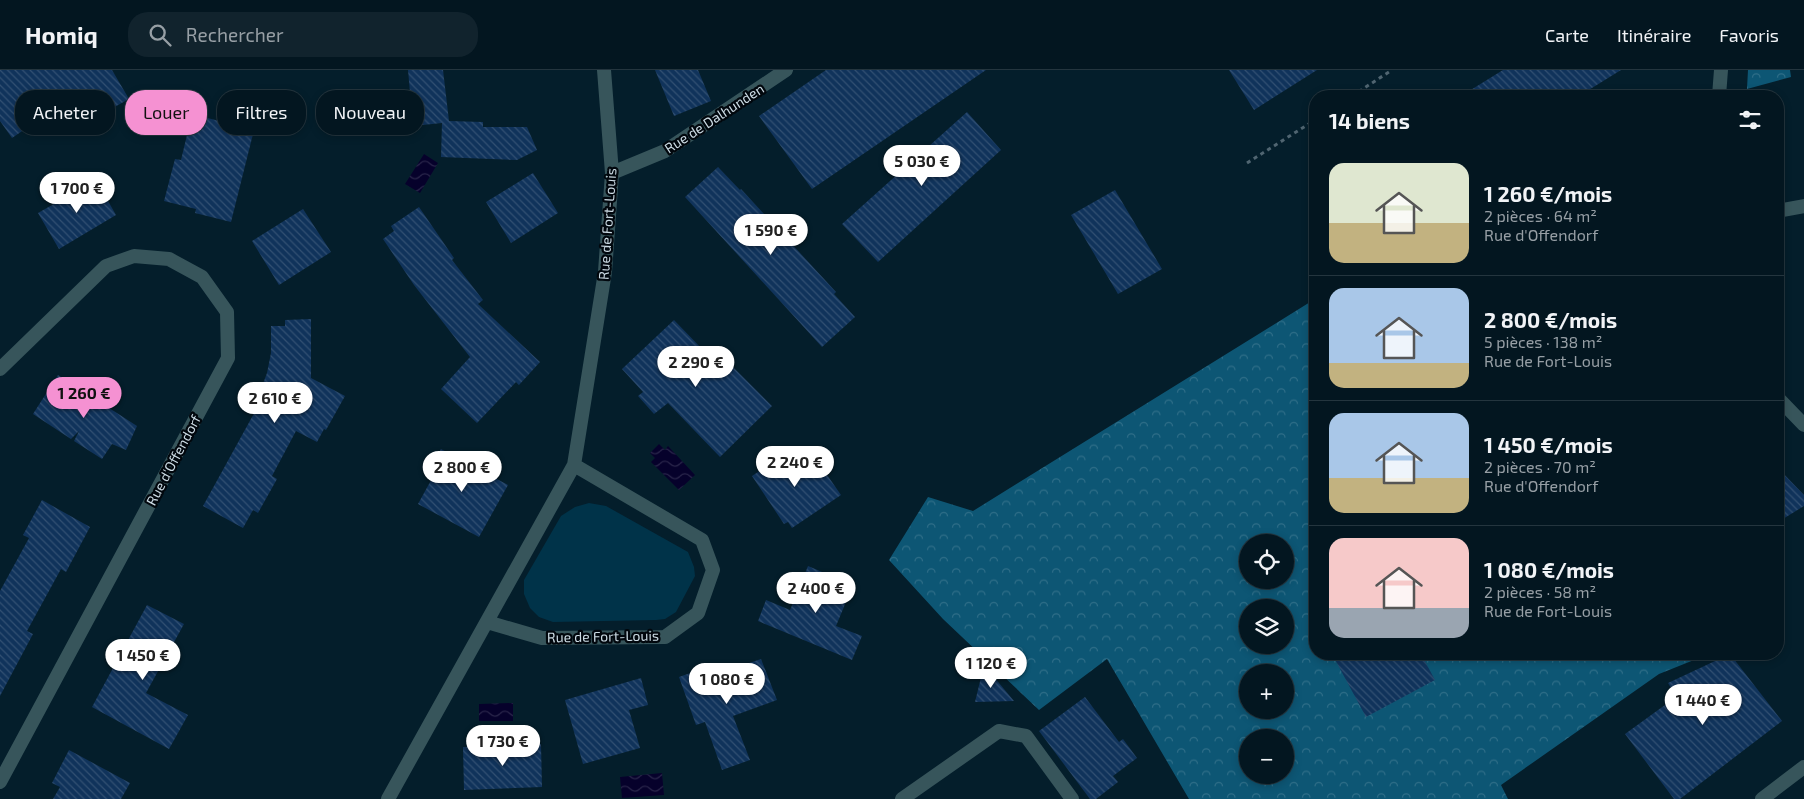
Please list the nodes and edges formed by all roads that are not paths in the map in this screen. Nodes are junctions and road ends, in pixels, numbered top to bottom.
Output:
1 (604, 70) edge
2 (786, 70) edge
3 (1722, 70) edge
4 (1720, 90) edge
5 (612, 173) junction
6 (1804, 206) edge
7 (1784, 209) edge
8 (0, 369) edge
9 (1784, 404) edge
10 (1804, 425) edge
11 (574, 465) junction
12 (487, 622) junction
13 (1804, 767) edge
14 (0, 782) edge
15 (388, 799) edge
16 (902, 799) edge
17 (1072, 799) edge
18 (1762, 799) edge

1 - 5 street, Rue de Fort-Louis
2 - 5 street, Rue de Dalhunden
3 - 4 street
5 - 11 street, Rue de Fort-Louis
6 - 7 street
8 - 14 street, Rue d'Offendorf
9 - 10 street
11 - 12 street, Rue de Fort-Louis
11 - 12 street, Rue de Fort-Louis
12 - 15 street, Rue de Fort-Louis
13 - 18 street
16 - 17 street

